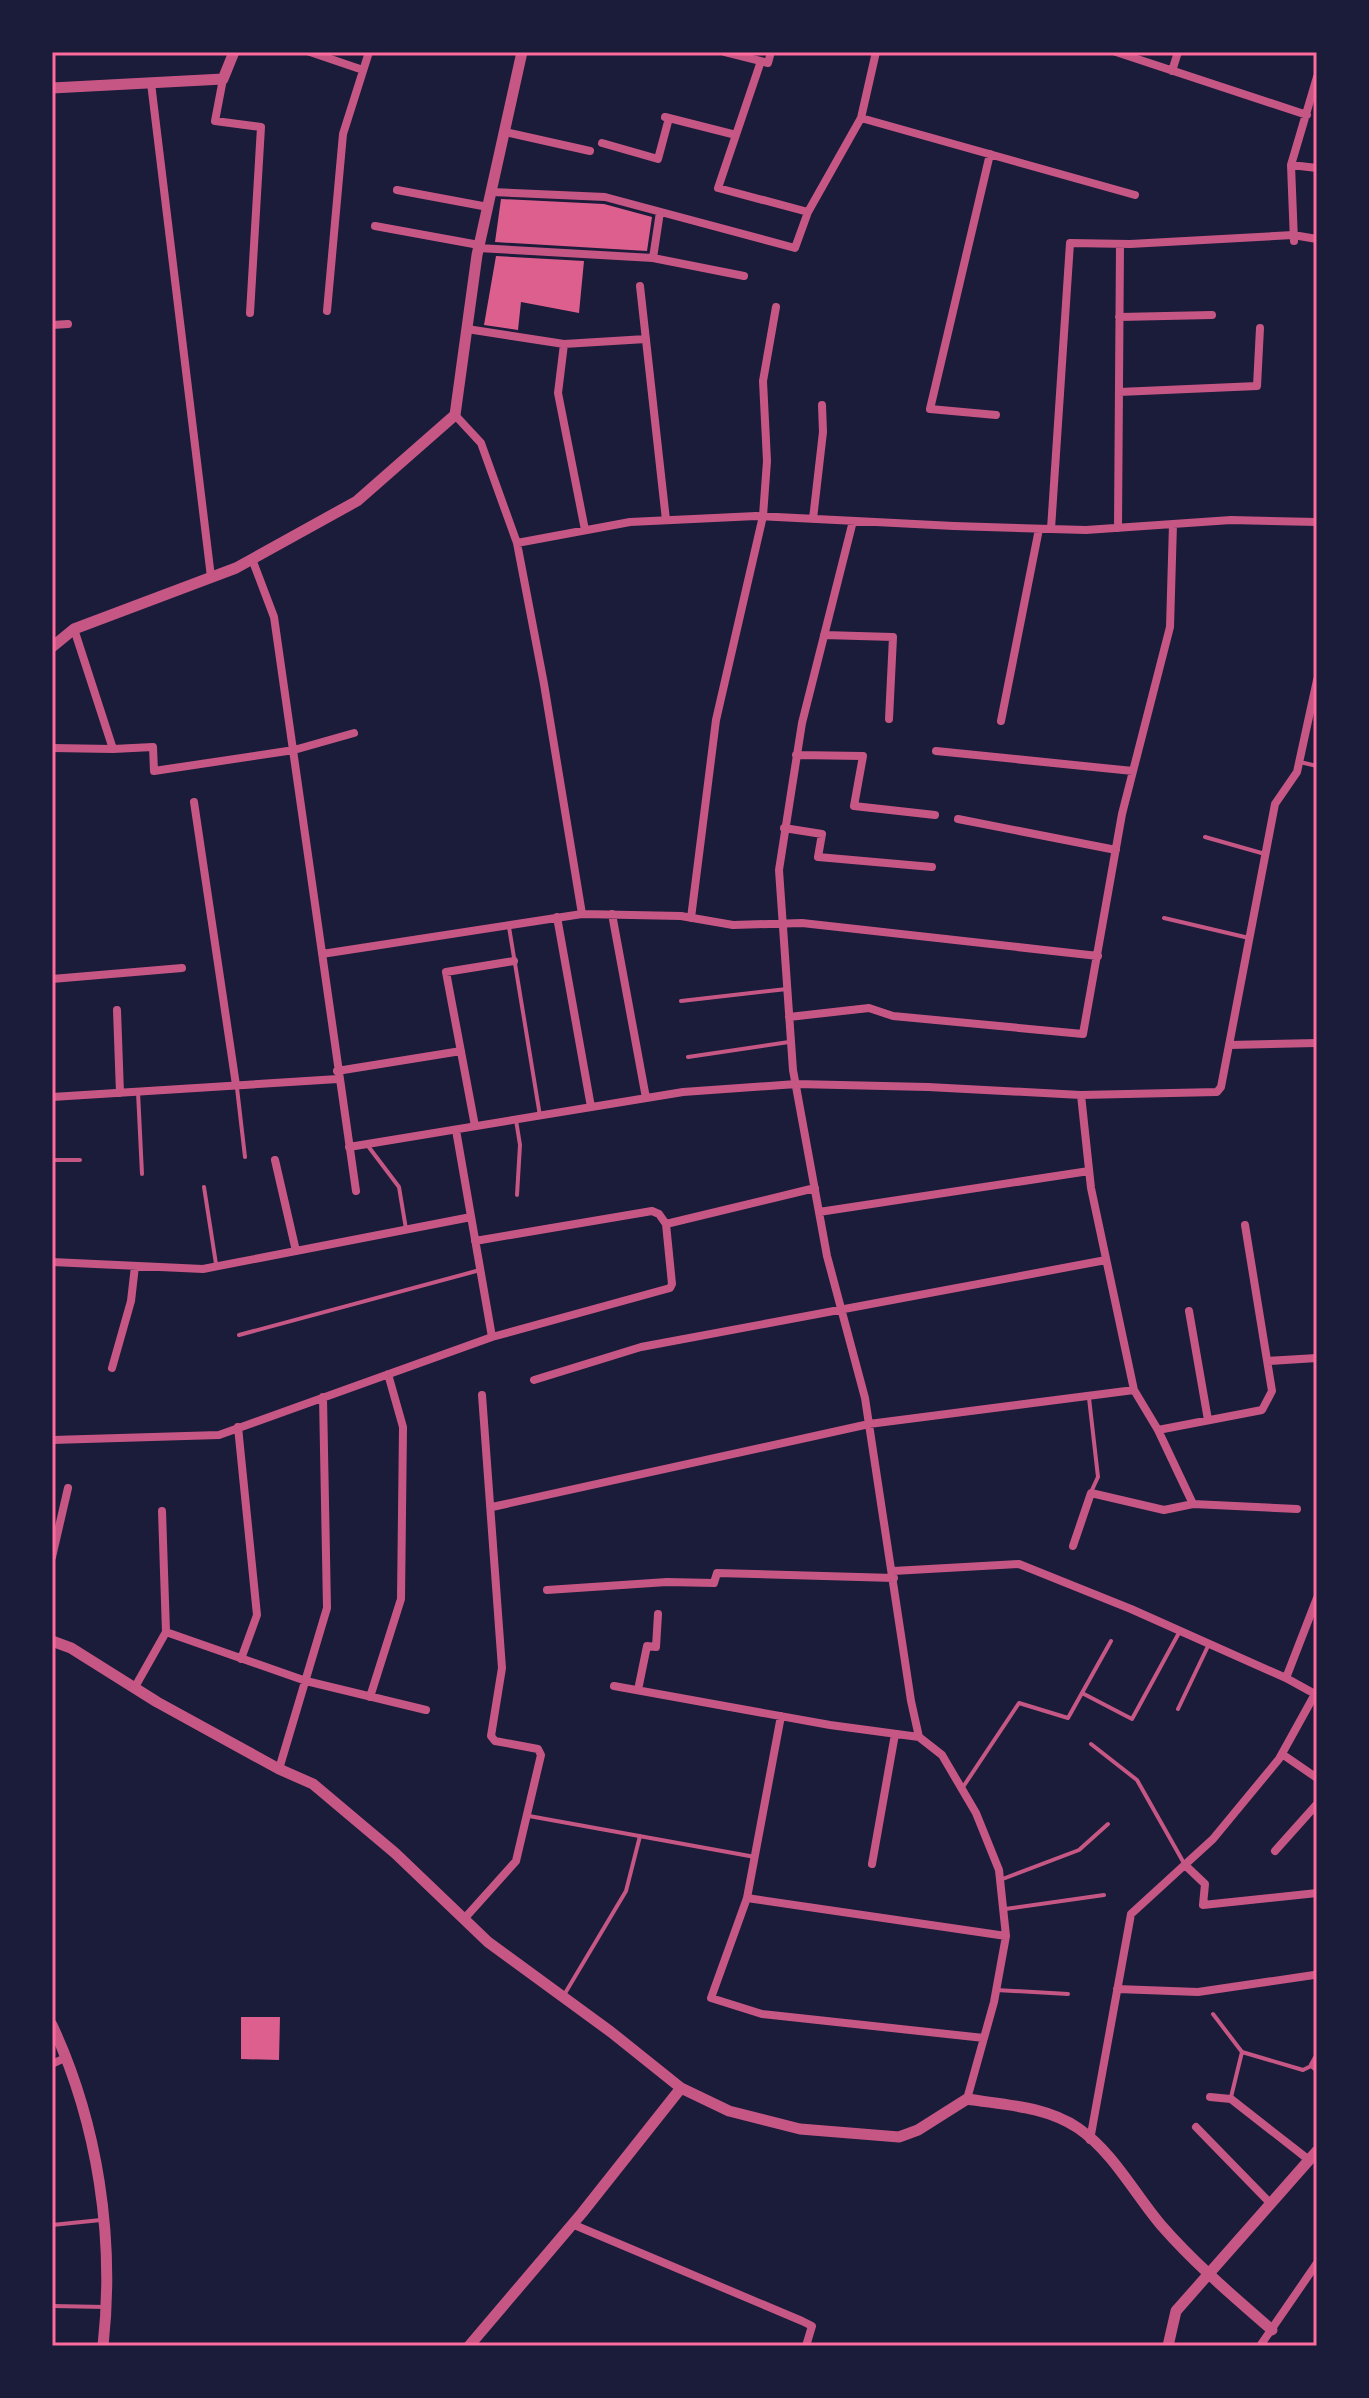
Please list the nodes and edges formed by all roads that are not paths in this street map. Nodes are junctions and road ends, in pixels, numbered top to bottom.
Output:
1 (234, 52) edge
2 (310, 52) edge
3 (369, 52) edge
4 (522, 52) edge
5 (725, 52) edge
6 (771, 52) edge
7 (876, 52) edge
8 (1116, 52) edge
9 (1178, 52) edge
10 (761, 61) junction
11 (363, 70) junction
12 (1172, 71) junction
13 (1317, 77) edge
14 (223, 79) junction
15 (151, 83) junction
16 (52, 88) edge
17 (1307, 115) junction
18 (861, 118) junction
19 (505, 132) junction
20 (736, 135) junction
21 (602, 143) dead end
22 (590, 151) dead end
23 (990, 154) junction
24 (1291, 165) junction
25 (1317, 168) edge
26 (397, 190) dead end
27 (491, 192) junction
28 (1135, 195) dead end
29 (488, 207) junction
30 (660, 212) junction
31 (808, 212) junction
32 (375, 226) dead end
33 (1293, 238) junction
34 (1317, 239) edge
35 (1120, 244) junction
36 (479, 247) junction
37 (653, 258) junction
38 (744, 276) dead end
39 (640, 286) dead end
40 (776, 307) dead end
41 (327, 311) dead end
42 (250, 313) dead end
43 (1212, 315) dead end
44 (1119, 317) junction
45 (68, 324) dead end
46 (52, 325) edge
47 (1260, 328) dead end
48 (467, 329) junction
49 (646, 339) junction
50 (564, 344) junction
51 (1119, 392) junction
52 (822, 405) dead end
53 (455, 415) junction
54 (996, 415) dead end
55 (763, 516) junction
56 (813, 519) junction
57 (666, 520) junction
58 (853, 521) junction
59 (1317, 522) edge
60 (1173, 524) junction
61 (1118, 528) junction
62 (1039, 529) junction
63 (1051, 529) junction
64 (585, 530) junction
65 (517, 543) junction
66 (252, 559) junction
67 (211, 577) junction
68 (74, 629) junction
69 (824, 635) junction
70 (53, 644) edge
71 (1317, 680) edge
72 (889, 719) dead end
73 (1001, 721) dead end
74 (354, 733) dead end
75 (52, 748) edge
76 (113, 749) junction
77 (294, 750) junction
78 (936, 751) dead end
79 (796, 755) junction
80 (1299, 762) junction
81 (1317, 766) edge
82 (1133, 771) junction
83 (194, 802) dead end
84 (935, 815) dead end
85 (958, 819) dead end
86 (784, 828) junction
87 (1205, 837) dead end
88 (1116, 850) junction
89 (1265, 854) junction
90 (932, 867) dead end
91 (582, 914) junction
92 (612, 914) junction
93 (557, 917) junction
94 (691, 918) junction
95 (1164, 918) dead end
96 (509, 925) junction
97 (783, 925) junction
98 (1249, 938) junction
99 (322, 954) junction
100 (1098, 956) junction
101 (514, 961) junction
102 (182, 968) dead end
103 (52, 979) edge
104 (787, 989) junction
105 (681, 1001) dead end
106 (117, 1010) dead end
107 (789, 1017) junction
108 (791, 1041) junction
109 (1317, 1043) edge
110 (1229, 1045) junction
111 (461, 1051) junction
112 (688, 1057) dead end
113 (338, 1075) junction
114 (796, 1084) junction
115 (236, 1085) junction
116 (138, 1092) junction
117 (120, 1093) junction
118 (1081, 1095) junction
119 (52, 1097) edge
120 (646, 1098) junction
121 (591, 1107) junction
122 (540, 1116) junction
123 (516, 1120) junction
124 (475, 1126) junction
125 (456, 1130) junction
126 (367, 1144) junction
127 (349, 1147) junction
128 (245, 1157) dead end
129 (52, 1160) edge
130 (80, 1160) dead end
131 (275, 1160) dead end
132 (1089, 1171) junction
133 (142, 1174) dead end
134 (204, 1187) dead end
135 (815, 1188) junction
136 (356, 1191) dead end
137 (517, 1195) dead end
138 (819, 1212) junction
139 (471, 1217) junction
140 (666, 1224) junction
141 (1245, 1225) dead end
142 (406, 1229) junction
143 (475, 1241) junction
144 (296, 1251) junction
145 (1106, 1260) junction
146 (52, 1262) edge
147 (135, 1266) junction
148 (216, 1266) junction
149 (480, 1270) junction
150 (841, 1308) junction
151 (1189, 1311) dead end
152 (239, 1335) dead end
153 (492, 1337) junction
154 (1317, 1358) edge
155 (1268, 1361) junction
156 (112, 1368) dead end
157 (388, 1374) junction
158 (534, 1380) dead end
159 (1134, 1390) junction
160 (482, 1395) dead end
161 (1089, 1396) junction
162 (323, 1397) junction
163 (1208, 1420) junction
164 (869, 1424) junction
165 (238, 1427) junction
166 (1158, 1430) junction
167 (52, 1440) edge
168 (68, 1488) dead end
169 (1091, 1493) junction
170 (1193, 1504) junction
171 (492, 1507) junction
172 (1297, 1509) dead end
173 (162, 1511) dead end
174 (1073, 1546) dead end
175 (52, 1557) edge
176 (893, 1574) junction
177 (547, 1590) dead end
178 (1317, 1598) edge
179 (658, 1614) dead end
180 (1180, 1631) junction
181 (166, 1632) junction
182 (52, 1641) edge
183 (1111, 1641) dead end
184 (1209, 1644) junction
185 (241, 1659) junction
186 (1286, 1678) junction
187 (306, 1681) junction
188 (614, 1686) dead end
189 (135, 1687) junction
190 (638, 1690) junction
191 (1082, 1693) junction
192 (370, 1697) junction
193 (1178, 1709) dead end
194 (426, 1710) dead end
195 (781, 1716) junction
196 (895, 1734) junction
197 (919, 1737) junction
198 (1091, 1744) dead end
199 (1282, 1754) junction
200 (279, 1769) junction
201 (1317, 1778) edge
202 (962, 1789) junction
203 (1317, 1804) edge
204 (526, 1815) junction
205 (1108, 1824) dead end
206 (640, 1836) junction
207 (1275, 1851) dead end
208 (755, 1857) junction
209 (872, 1864) dead end
210 (1185, 1865) junction
211 (1000, 1880) junction
212 (1317, 1893) edge
213 (1104, 1895) dead end
214 (747, 1898) junction
215 (1003, 1909) junction
216 (464, 1919) junction
217 (1006, 1936) junction
218 (1314, 1975) dead end
219 (1117, 1989) junction
220 (996, 1990) junction
221 (1068, 1994) dead end
222 (563, 1997) junction
223 (1213, 2014) dead end
224 (52, 2025) edge
225 (984, 2038) junction
226 (1242, 2052) junction
227 (67, 2057) junction
228 (52, 2064) edge
229 (1316, 2064) edge
230 (681, 2088) junction
231 (1210, 2097) dead end
232 (967, 2099) junction
233 (1231, 2099) junction
234 (1196, 2127) dead end
235 (1090, 2140) junction
236 (1313, 2156) edge
237 (1271, 2204) junction
238 (102, 2220) junction
239 (572, 2224) junction
240 (52, 2225) edge
241 (1317, 2263) edge
242 (1208, 2275) junction
243 (52, 2306) edge
244 (107, 2307) junction
245 (1272, 2330) junction
246 (103, 2346) edge
247 (469, 2346) edge
248 (806, 2346) edge
249 (1168, 2346) edge
250 (1260, 2346) edge

1 - 14 street
2 - 11 street
3 - 11 street
4 - 19 street
5 - 10 street
6 - 10 street
7 - 18 street
8 - 12 street
9 - 12 street
10 - 20 street
11 - 41 street
12 - 17 street
13 - 17 street
14 - 15 street
14 - 42 street
15 - 16 street
15 - 67 street
17 - 24 street
18 - 23 street
18 - 31 street
19 - 22 street
19 - 27 street
20 - 21 street
20 - 31 street
23 - 28 street
23 - 54 street
24 - 25 street
24 - 33 street
26 - 29 street
27 - 29 street
27 - 30 street
29 - 36 street
30 - 31 street
30 - 37 street
32 - 36 street
33 - 34 street
33 - 35 street
35 - 44 street
35 - 63 street
36 - 37 street
36 - 48 street
37 - 38 street
39 - 49 street
40 - 55 street
43 - 44 street
44 - 51 street
45 - 46 street
47 - 51 street
48 - 50 street
48 - 53 street
49 - 50 street
49 - 57 street
50 - 64 street
51 - 61 street
52 - 56 street
53 - 65 street
53 - 66 street
55 - 56 street
55 - 57 street
55 - 94 street
56 - 58 street
57 - 64 street
58 - 62 street
58 - 69 street
59 - 60 street
60 - 61 street
60 - 82 street
61 - 63 street
62 - 63 street
62 - 73 street
64 - 65 street
65 - 91 street
66 - 67 street
66 - 77 street
67 - 68 street
68 - 70 street
68 - 76 street
69 - 72 street
69 - 79 street
71 - 80 street
74 - 77 street
75 - 76 street
76 - 77 street
77 - 99 street
78 - 82 street
79 - 84 street
79 - 86 street
80 - 81 lane
80 - 89 street
82 - 88 street
83 - 115 street
85 - 88 street
86 - 90 street
86 - 97 street
87 - 89 lane
88 - 100 street
89 - 98 street
91 - 92 street
91 - 93 street
92 - 94 street
92 - 120 street
93 - 96 street
93 - 121 street
94 - 97 street
95 - 98 lane
96 - 99 street
96 - 101 lane
97 - 100 street
97 - 104 street
98 - 110 street
99 - 113 street
100 - 107 street
101 - 111 street
101 - 122 lane
102 - 103 street
104 - 105 lane
104 - 107 street
106 - 117 street
107 - 108 street
108 - 112 lane
108 - 114 street
109 - 110 street
110 - 118 street
111 - 113 street
111 - 124 street
113 - 115 street
113 - 127 street
114 - 118 street
114 - 120 street
114 - 135 street
115 - 116 street
115 - 128 lane
116 - 117 street
116 - 133 lane
117 - 119 street
118 - 132 street
120 - 121 street
121 - 122 street
122 - 123 street
123 - 124 street
123 - 137 lane
124 - 125 street
125 - 126 street
125 - 139 street
126 - 127 street
126 - 142 lane
127 - 136 street
129 - 130 lane
131 - 144 street
132 - 138 street
132 - 145 street
134 - 148 lane
135 - 138 street
135 - 140 street
138 - 150 street
139 - 142 street
139 - 143 street
140 - 143 street
140 - 153 street
141 - 155 street
142 - 144 street
143 - 149 street
144 - 148 street
145 - 150 street
145 - 159 street
146 - 147 street
147 - 148 street
147 - 156 street
149 - 152 lane
149 - 153 street
150 - 158 street
150 - 164 street
151 - 163 street
153 - 157 street
154 - 155 street
155 - 163 street
157 - 162 street
157 - 192 street
159 - 161 street
159 - 166 street
160 - 171 street
161 - 164 street
161 - 169 lane
162 - 165 street
162 - 187 street
163 - 166 street
164 - 171 street
164 - 176 street
165 - 167 street
165 - 185 street
166 - 170 street
168 - 175 street
169 - 170 street
169 - 174 street
170 - 172 street
171 - 204 street
173 - 181 street
176 - 177 street
176 - 180 street
176 - 197 street
178 - 186 street
179 - 190 street
180 - 184 street
180 - 191 lane
181 - 185 street
181 - 189 street
182 - 189 street
183 - 191 lane
184 - 186 street
184 - 193 lane
185 - 187 street
186 - 199 street
187 - 192 street
187 - 200 street
188 - 190 street
189 - 200 street
190 - 195 street
191 - 202 lane
192 - 194 street
195 - 196 street
195 - 208 street
196 - 197 street
196 - 209 street
197 - 202 street
198 - 210 lane
199 - 201 street
199 - 210 street
200 - 216 street
202 - 211 street
203 - 207 street
204 - 206 lane
204 - 216 street
205 - 211 lane
206 - 208 lane
206 - 222 lane
208 - 214 street
210 - 212 street
210 - 219 street
211 - 215 street
213 - 215 lane
214 - 217 street
214 - 225 street
215 - 217 street
216 - 222 street
217 - 220 street
218 - 219 street
219 - 235 street
220 - 221 lane
220 - 225 street
222 - 230 street
223 - 226 lane
224 - 227 street
225 - 232 street
226 - 229 lane
226 - 233 lane
227 - 228 street
227 - 238 street
230 - 232 street
230 - 239 street
231 - 233 street
232 - 235 street
233 - 236 street
234 - 237 street
235 - 242 street
236 - 237 street
237 - 242 street
238 - 240 lane
238 - 244 street
239 - 247 street
239 - 248 street
241 - 245 street
242 - 245 street
242 - 249 street
243 - 244 lane
244 - 246 street
245 - 250 street

